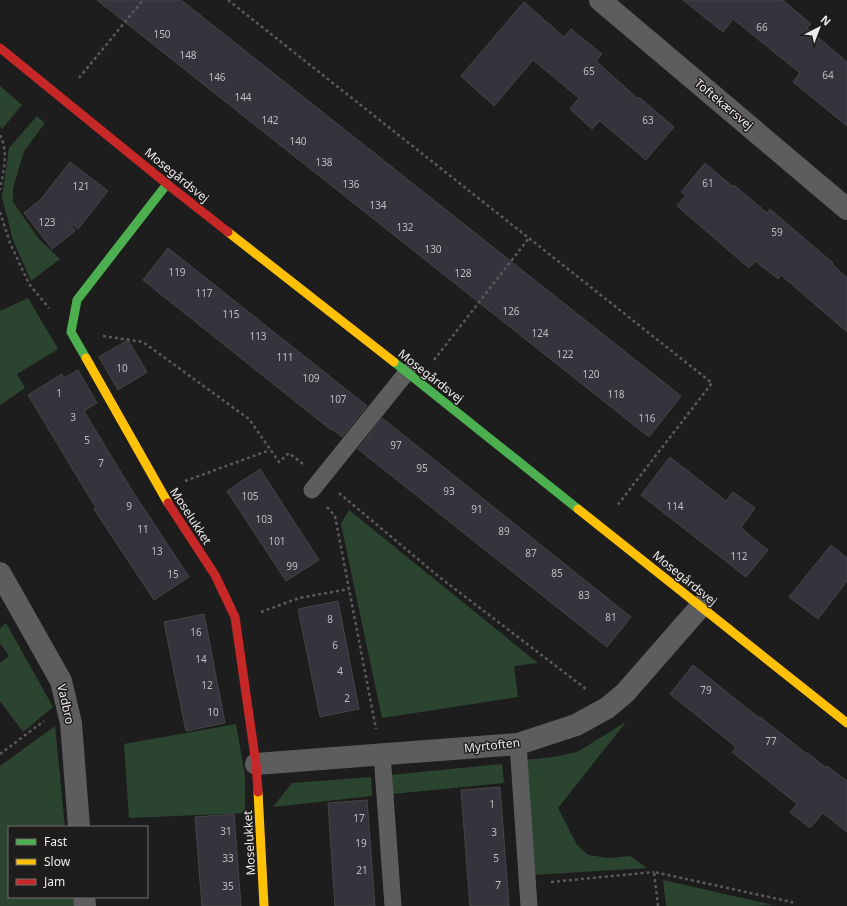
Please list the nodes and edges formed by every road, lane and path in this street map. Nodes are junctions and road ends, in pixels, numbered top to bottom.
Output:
1 (142, 0) edge
2 (228, 0) edge
3 (600, 0) edge
4 (0, 48) edge
5 (62, 99) junction
6 (0, 135) edge
7 (167, 184) junction
8 (0, 190) edge
9 (847, 209) edge
10 (0, 212) edge
11 (529, 238) junction
12 (71, 332) junction
13 (412, 376) junction
14 (270, 450) junction
15 (317, 484) junction
16 (160, 490) junction
17 (601, 526) junction
18 (0, 573) edge
19 (349, 589) junction
20 (700, 606) junction
21 (235, 617) junction
22 (66, 703) junction
23 (607, 708) junction
24 (847, 723) edge
25 (518, 744) junction
26 (0, 754) edge
27 (382, 754) junction
28 (256, 764) junction
29 (79, 826) edge
30 (654, 872) junction
31 (528, 885) junction
32 (264, 906) edge
33 (393, 906) edge
34 (529, 906) edge
35 (658, 906) edge
36 (792, 906) edge

1 - 5 path
2 - 11 path
3 - 9 street, Toftekærsvej
4 - 5 street, Mosegårdsvej
5 - 7 street, Mosegårdsvej
6 - 8 path
7 - 12 street
7 - 13 street, Mosegårdsvej
10 - 12 path
11 - 13 path
11 - 17 path
12 - 14 path
12 - 16 street, Moselukket
13 - 15 lane
13 - 17 street, Mosegårdsvej
14 - 15 path
14 - 16 path
15 - 19 path
15 - 23 path
16 - 21 street, Moselukket
17 - 20 street, Mosegårdsvej
18 - 22 street, Vadbro
19 - 21 path
19 - 27 path
20 - 23 street, Myrtoften
20 - 24 street, Mosegårdsvej
21 - 28 street, Moselukket
22 - 26 path
22 - 29 street, Vadbro
23 - 25 street, Myrtoften
25 - 27 street, Myrtoften
25 - 31 lane
27 - 28 street, Myrtoften
27 - 33 lane
28 - 32 street, Moselukket
30 - 31 path
30 - 35 path
30 - 36 path
31 - 34 lane

